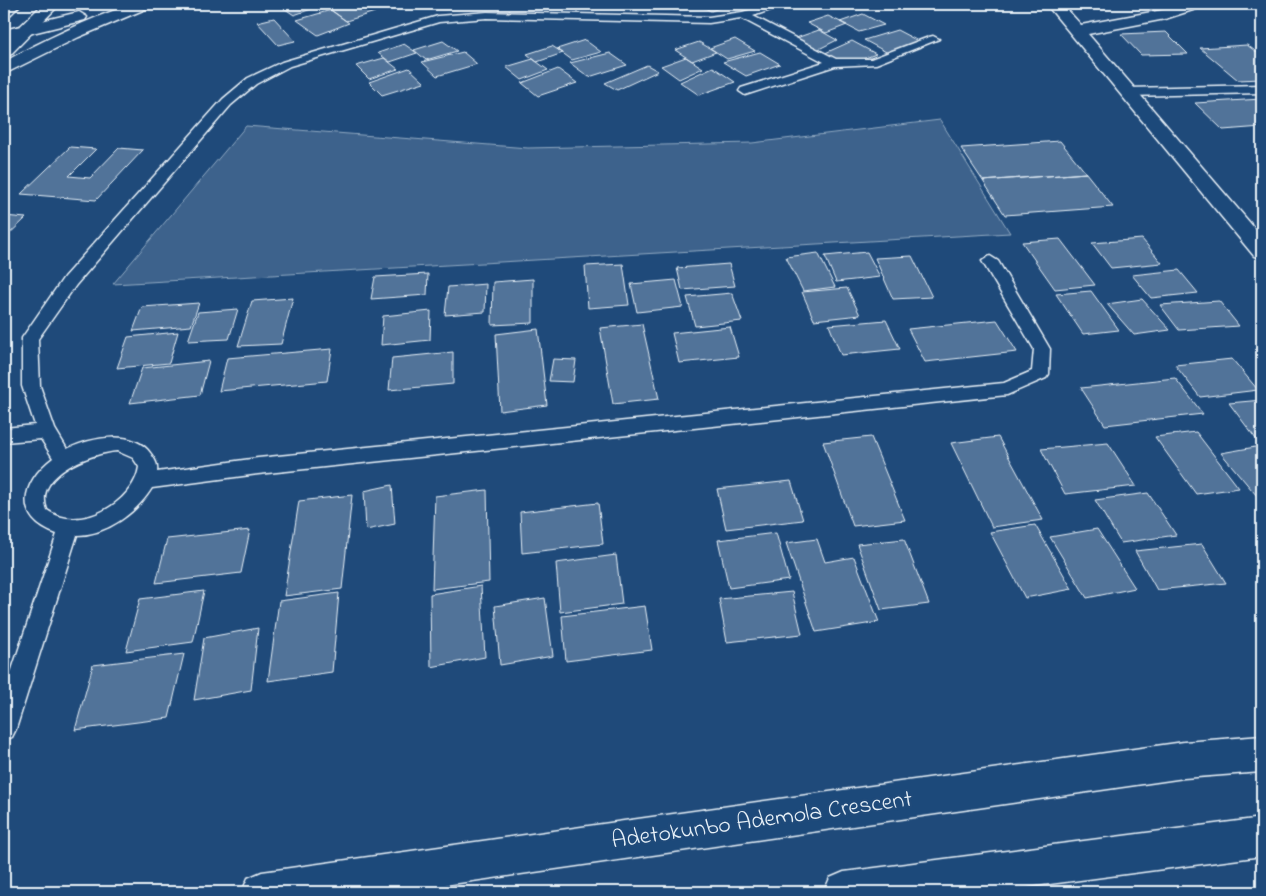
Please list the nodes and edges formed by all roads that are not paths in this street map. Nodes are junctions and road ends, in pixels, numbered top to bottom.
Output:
1 (13, 4) edge
2 (52, 4) edge
3 (129, 4) edge
4 (145, 4) edge
5 (784, 4) edge
6 (1054, 4) edge
7 (1197, 4) edge
8 (4, 12) edge
9 (743, 15) junction
10 (26, 30) junction
11 (1076, 31) junction
12 (4, 35) edge
13 (933, 39) dead end
14 (4, 51) edge
15 (834, 63) junction
16 (4, 69) edge
17 (1262, 89) edge
18 (745, 91) dead end
19 (1128, 92) junction
20 (1262, 251) edge
21 (990, 261) dead end
22 (46, 431) junction
23 (4, 435) edge
24 (64, 460) junction
25 (147, 481) junction
26 (69, 528) junction
27 (4, 729) edge
28 (1262, 754) edge
29 (1262, 838) edge
30 (910, 888) edge
31 (262, 892) edge
32 (844, 892) edge

1 - 8 main road
2 - 10 main road
3 - 10 main road
4 - 16 main road
5 - 9 lane
6 - 11 main road
7 - 11 main road
9 - 15 lane
9 - 22 lane
10 - 12 main road
10 - 14 main road
11 - 19 main road
13 - 15 lane
15 - 18 lane
17 - 19 lane
19 - 20 main road
21 - 25 lane
22 - 23 lane
22 - 24 lane
24 - 25 lane
24 - 26 lane
25 - 26 lane
26 - 27 lane
28 - 31 main road, Adetokunbo Ademola Crescent
29 - 30 main road
30 - 32 main road

